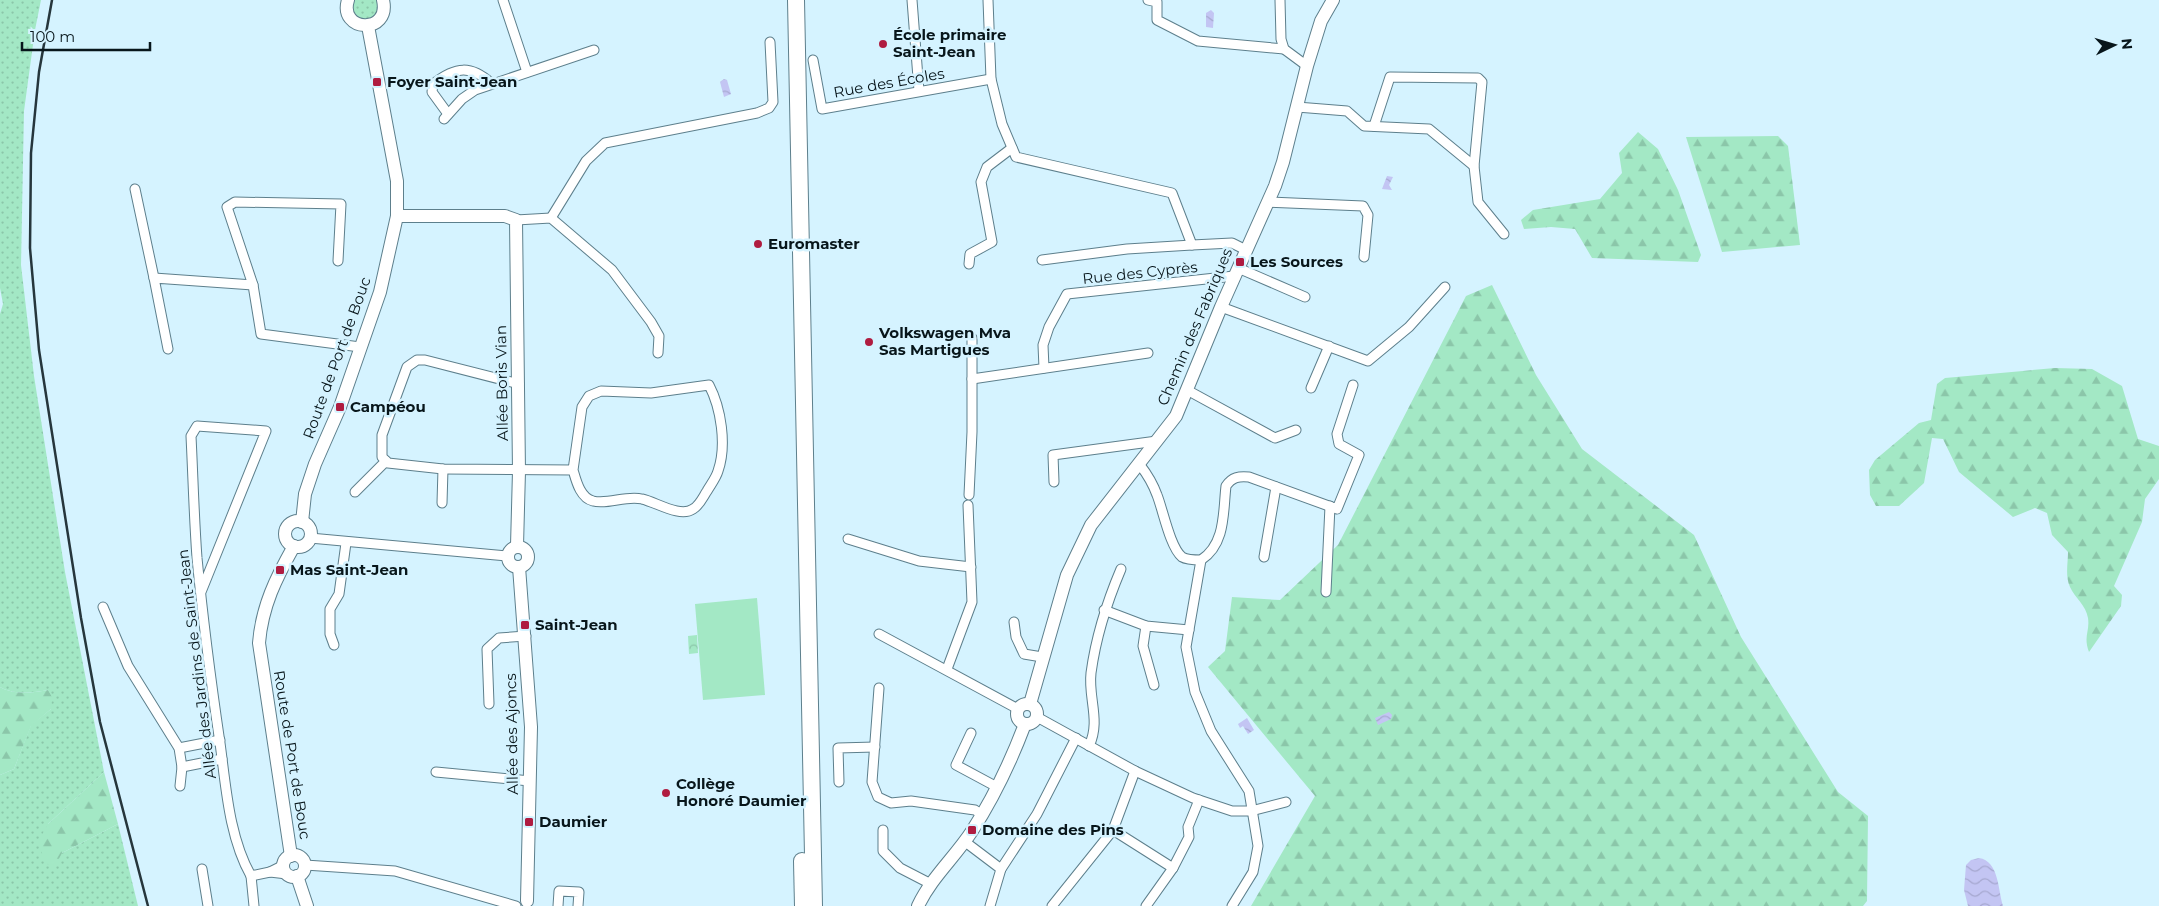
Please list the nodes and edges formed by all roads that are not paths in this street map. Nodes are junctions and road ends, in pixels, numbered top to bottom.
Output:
1 (334, 0) edge
2 (503, 0) edge
3 (785, 0) edge
4 (796, 0) edge
5 (912, 0) edge
6 (988, 0) edge
7 (1148, 0) edge
8 (1280, 0) edge
9 (1333, 0) edge
10 (385, 1) edge
11 (347, 3) edge
12 (368, 26) junction
13 (770, 42) dead end
14 (1284, 49) junction
15 (594, 50) dead end
16 (813, 60) dead end
17 (1307, 66) junction
18 (527, 72) junction
19 (991, 79) junction
20 (492, 84) junction
21 (919, 91) junction
22 (1297, 107) junction
23 (1374, 126) junction
24 (1012, 148) junction
25 (1474, 166) junction
26 (135, 189) dead end
27 (1268, 202) junction
28 (397, 216) junction
29 (551, 218) junction
30 (516, 220) junction
31 (1504, 234) dead end
32 (1192, 245) junction
33 (1246, 250) junction
34 (1364, 257) dead end
35 (1042, 260) dead end
36 (338, 261) dead end
37 (969, 264) dead end
38 (1236, 272) junction
39 (154, 278) junction
40 (253, 284) junction
41 (1445, 287) dead end
42 (1305, 297) dead end
43 (1221, 307) junction
44 (972, 338) dead end
45 (1329, 346) junction
46 (360, 347) junction
47 (168, 349) dead end
48 (658, 353) dead end
49 (1148, 353) dead end
50 (1044, 368) junction
51 (972, 379) junction
52 (519, 384) junction
53 (1353, 385) dead end
54 (1311, 388) dead end
55 (1187, 390) junction
56 (1296, 430) dead end
57 (1158, 441) junction
58 (386, 461) junction
59 (1140, 464) junction
60 (443, 469) junction
61 (573, 470) junction
62 (519, 471) junction
63 (1054, 482) dead end
64 (1276, 487) junction
65 (355, 492) dead end
66 (969, 495) dead end
67 (442, 503) dead end
68 (968, 505) dead end
69 (1333, 508) junction
70 (302, 522) junction
71 (310, 538) junction
72 (848, 539) dead end
73 (346, 543) junction
74 (294, 546) junction
75 (517, 546) junction
76 (507, 556) junction
77 (1264, 557) dead end
78 (1201, 560) junction
79 (519, 567) junction
80 (971, 567) junction
81 (1121, 568) dead end
82 (201, 592) junction
83 (1326, 592) dead end
84 (102, 607) dead end
85 (1104, 610) junction
86 (1014, 622) dead end
87 (1146, 626) junction
88 (1188, 630) junction
89 (879, 634) dead end
90 (526, 636) junction
91 (334, 645) dead end
92 (1042, 657) junction
93 (947, 669) junction
94 (1154, 685) dead end
95 (878, 688) dead end
96 (489, 704) dead end
97 (1030, 704) junction
98 (1018, 709) junction
99 (1037, 717) junction
100 (1025, 724) junction
101 (971, 733) dead end
102 (1076, 738) junction
103 (220, 740) junction
104 (1089, 746) junction
105 (875, 747) junction
106 (179, 748) junction
107 (222, 759) junction
108 (182, 766) junction
109 (1135, 771) junction
110 (436, 772) dead end
111 (530, 781) junction
112 (839, 782) dead end
113 (180, 786) dead end
114 (997, 787) junction
115 (1198, 800) junction
116 (1286, 802) dead end
117 (1251, 811) junction
118 (981, 814) junction
119 (883, 830) dead end
120 (1113, 830) junction
121 (964, 842) junction
122 (305, 865) joint
123 (290, 868) junction
124 (1173, 868) junction
125 (202, 869) dead end
126 (1001, 869) junction
127 (251, 876) junction
128 (930, 884) junction
129 (524, 905) edge
130 (208, 906) edge
131 (254, 906) edge
132 (306, 906) edge
133 (558, 906) edge
134 (578, 906) edge
135 (803, 906) edge
136 (814, 906) edge
137 (918, 906) edge
138 (990, 906) edge
139 (1052, 906) edge
140 (1146, 906) edge
141 (1232, 906) edge

1 - 11 street
2 - 18 street
3 - 135 highway
4 - 136 highway
5 - 21 street
6 - 19 street
7 - 14 street
8 - 14 street
9 - 17 street, Chemin des Fabriques
10 - 12 street
11 - 12 street
12 - 28 street, Route de Port de Bouc
13 - 29 street
14 - 17 street
15 - 18 street
16 - 21 street, Rue des Écoles
17 - 22 street, Chemin des Fabriques
18 - 20 street
19 - 21 street, Rue des Écoles
19 - 24 street
20 - 20 street
22 - 23 street
22 - 27 street, Chemin des Fabriques
23 - 25 street
23 - 25 street
24 - 32 street
24 - 37 street
25 - 31 street
26 - 39 street
27 - 33 street, Chemin des Fabriques
27 - 34 street
28 - 30 street
28 - 46 street, Route de Port de Bouc
29 - 30 street
29 - 48 street
30 - 52 street, Allée Boris Vian
32 - 33 street
32 - 35 street
33 - 38 street, Chemin des Fabriques
36 - 40 street
38 - 42 street
38 - 43 street, Chemin des Fabriques
38 - 50 street, Rue des Cyprès
39 - 40 street
39 - 47 street
40 - 46 street
41 - 45 street
43 - 45 street
43 - 55 street, Chemin des Fabriques
44 - 51 street
45 - 54 street
46 - 70 street, Route de Port de Bouc
49 - 50 street
50 - 51 street
51 - 66 street
52 - 58 street
52 - 62 street, Allée Boris Vian
53 - 69 street
55 - 56 street
55 - 57 street, Chemin des Fabriques
57 - 59 street, Chemin des Fabriques
57 - 63 street
58 - 60 street
58 - 65 street
59 - 78 street
59 - 92 street, Chemin des Fabriques
60 - 62 street
60 - 67 street
61 - 61 street
61 - 62 street
62 - 75 street, Allée Boris Vian
64 - 69 street
64 - 77 street
64 - 78 street
68 - 80 street
69 - 83 street
70 - 71 street
70 - 74 street
71 - 73 street
71 - 74 street
72 - 80 street
73 - 76 street
73 - 91 street
74 - 123 street, Route de Port de Bouc
75 - 76 street
75 - 79 street
76 - 79 street
78 - 88 street
79 - 90 street, Allée des Ajoncs
80 - 93 street
81 - 85 street
82 - 82 street, Allée des Jardins de Saint-Jean
82 - 103 street, Allée des Jardins de Saint-Jean
84 - 106 street
85 - 87 street
85 - 104 street
86 - 92 street
87 - 88 street
87 - 94 street
88 - 117 street
89 - 93 street
90 - 96 street
90 - 111 street, Allée des Ajoncs
92 - 97 street, Chemin des Fabriques
93 - 98 street
95 - 105 street
97 - 98 street
97 - 99 street
98 - 100 street
99 - 100 street
99 - 102 street
100 - 114 street
101 - 114 street
102 - 104 street
102 - 126 street
103 - 106 street
103 - 107 street, Allée des Jardins de Saint-Jean
104 - 109 street
105 - 112 street
105 - 118 street
106 - 108 street
107 - 108 street
107 - 127 street, Allée des Jardins de Saint-Jean
108 - 113 street
109 - 115 street
109 - 120 street
110 - 111 street
111 - 129 street, Allée des Ajoncs
114 - 118 street
115 - 117 street
115 - 124 street
116 - 117 street
117 - 141 street
118 - 121 street
119 - 128 street
120 - 124 street
120 - 139 street
121 - 126 street
121 - 128 street
122 - 123 street
122 - 129 street
123 - 127 street
123 - 132 street, Route de Port de Bouc
124 - 140 street
125 - 130 street
126 - 138 street
127 - 131 street
128 - 137 street
133 - 134 street

